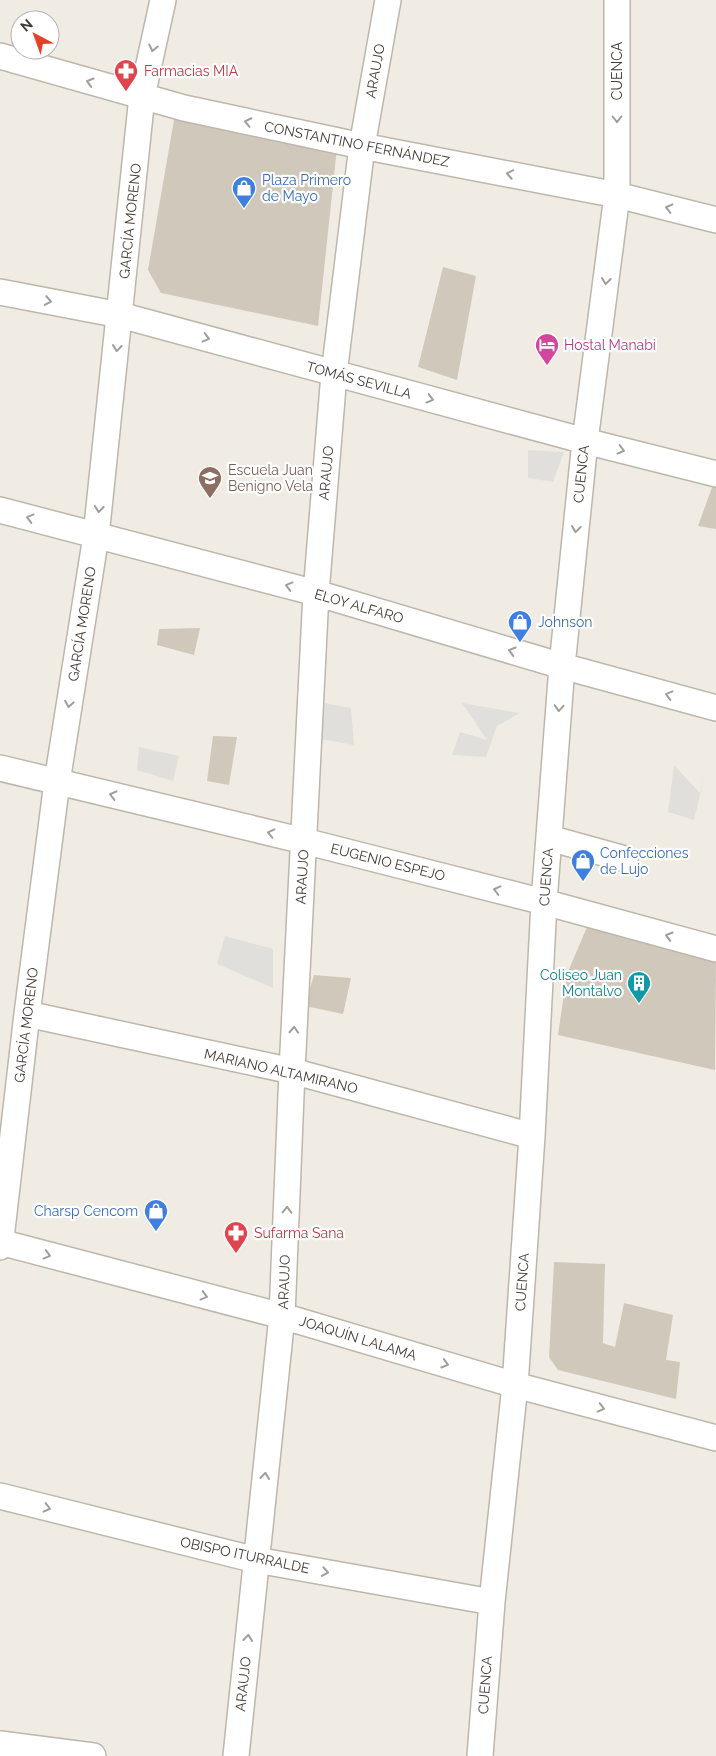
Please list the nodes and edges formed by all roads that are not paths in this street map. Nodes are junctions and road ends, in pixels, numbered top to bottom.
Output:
1 (163, 0) edge
2 (388, 0) edge
3 (617, 0) edge
4 (0, 56) edge
5 (142, 96) junction
6 (362, 146) junction
7 (617, 195) junction
8 (716, 220) edge
9 (0, 292) edge
10 (120, 315) junction
11 (334, 374) junction
12 (584, 441) junction
13 (716, 474) edge
14 (0, 510) edge
15 (96, 536) junction
16 (316, 593) junction
17 (562, 666) junction
18 (716, 708) edge
19 (0, 768) edge
20 (57, 782) junction
21 (549, 838) junction
22 (304, 841) junction
23 (625, 860) dead end
24 (544, 902) junction
25 (716, 950) edge
26 (27, 1014) junction
27 (292, 1071) junction
28 (532, 1136) junction
29 (0, 1244) edge
30 (282, 1316) junction
31 (515, 1385) junction
32 (716, 1438) edge
33 (0, 1496) edge
34 (256, 1560) junction
35 (492, 1602) junction
36 (0, 1744) edge
37 (93, 1756) edge
38 (236, 1756) edge
39 (480, 1756) edge

1 -> 5 street, GARCÍA MORENO
2 - 6 street, ARAUJO
3 -> 7 street, CUENCA
5 -> 4 street, CONSTANTINO FERNÁNDEZ
6 -> 5 street, CONSTANTINO FERNÁNDEZ
5 - 10 street, GARCÍA MORENO
7 -> 6 street, CONSTANTINO FERNÁNDEZ
6 - 11 street, ARAUJO
8 -> 7 street, CONSTANTINO FERNÁNDEZ
7 -> 12 street, CUENCA
9 -> 10 street, TOMÁS SEVILLA
10 -> 11 street, TOMÁS SEVILLA
10 -> 15 street, GARCÍA MORENO
11 -> 12 street, TOMÁS SEVILLA
11 - 16 street, ARAUJO
12 -> 13 street, TOMÁS SEVILLA
12 -> 17 street, CUENCA
15 -> 14 street, ELOY ALFARO
16 -> 15 street, ELOY ALFARO
15 -> 20 street, GARCÍA MORENO
17 -> 16 street, ELOY ALFARO
16 - 22 street, ARAUJO
18 -> 17 street, ELOY ALFARO
17 -> 21 street, CUENCA
19 - 20 street, EUGENIO ESPEJO
22 -> 20 street, EUGENIO ESPEJO
20 - 26 street, GARCÍA MORENO
21 - 23 street
21 - 24 street, CUENCA
24 -> 22 street, EUGENIO ESPEJO
27 -> 22 street, ARAUJO
25 -> 24 street, EUGENIO ESPEJO
24 - 28 street, CUENCA
26 - 27 street, MARIANO ALTAMIRANO
26 - 29 street, GARCÍA MORENO
27 - 28 street, MARIANO ALTAMIRANO
30 -> 27 street, ARAUJO
28 - 31 street, CUENCA
29 -> 30 street, JOAQUÍN LALAMA
30 -> 31 street, JOAQUÍN LALAMA
34 -> 30 street, ARAUJO
31 -> 32 street, JOAQUÍN LALAMA
31 - 35 street, CUENCA
33 -> 34 street, OBISPO ITURRALDE
34 -> 35 street, OBISPO ITURRALDE
38 -> 34 street, ARAUJO
35 - 39 street, CUENCA
36 - 37 street

